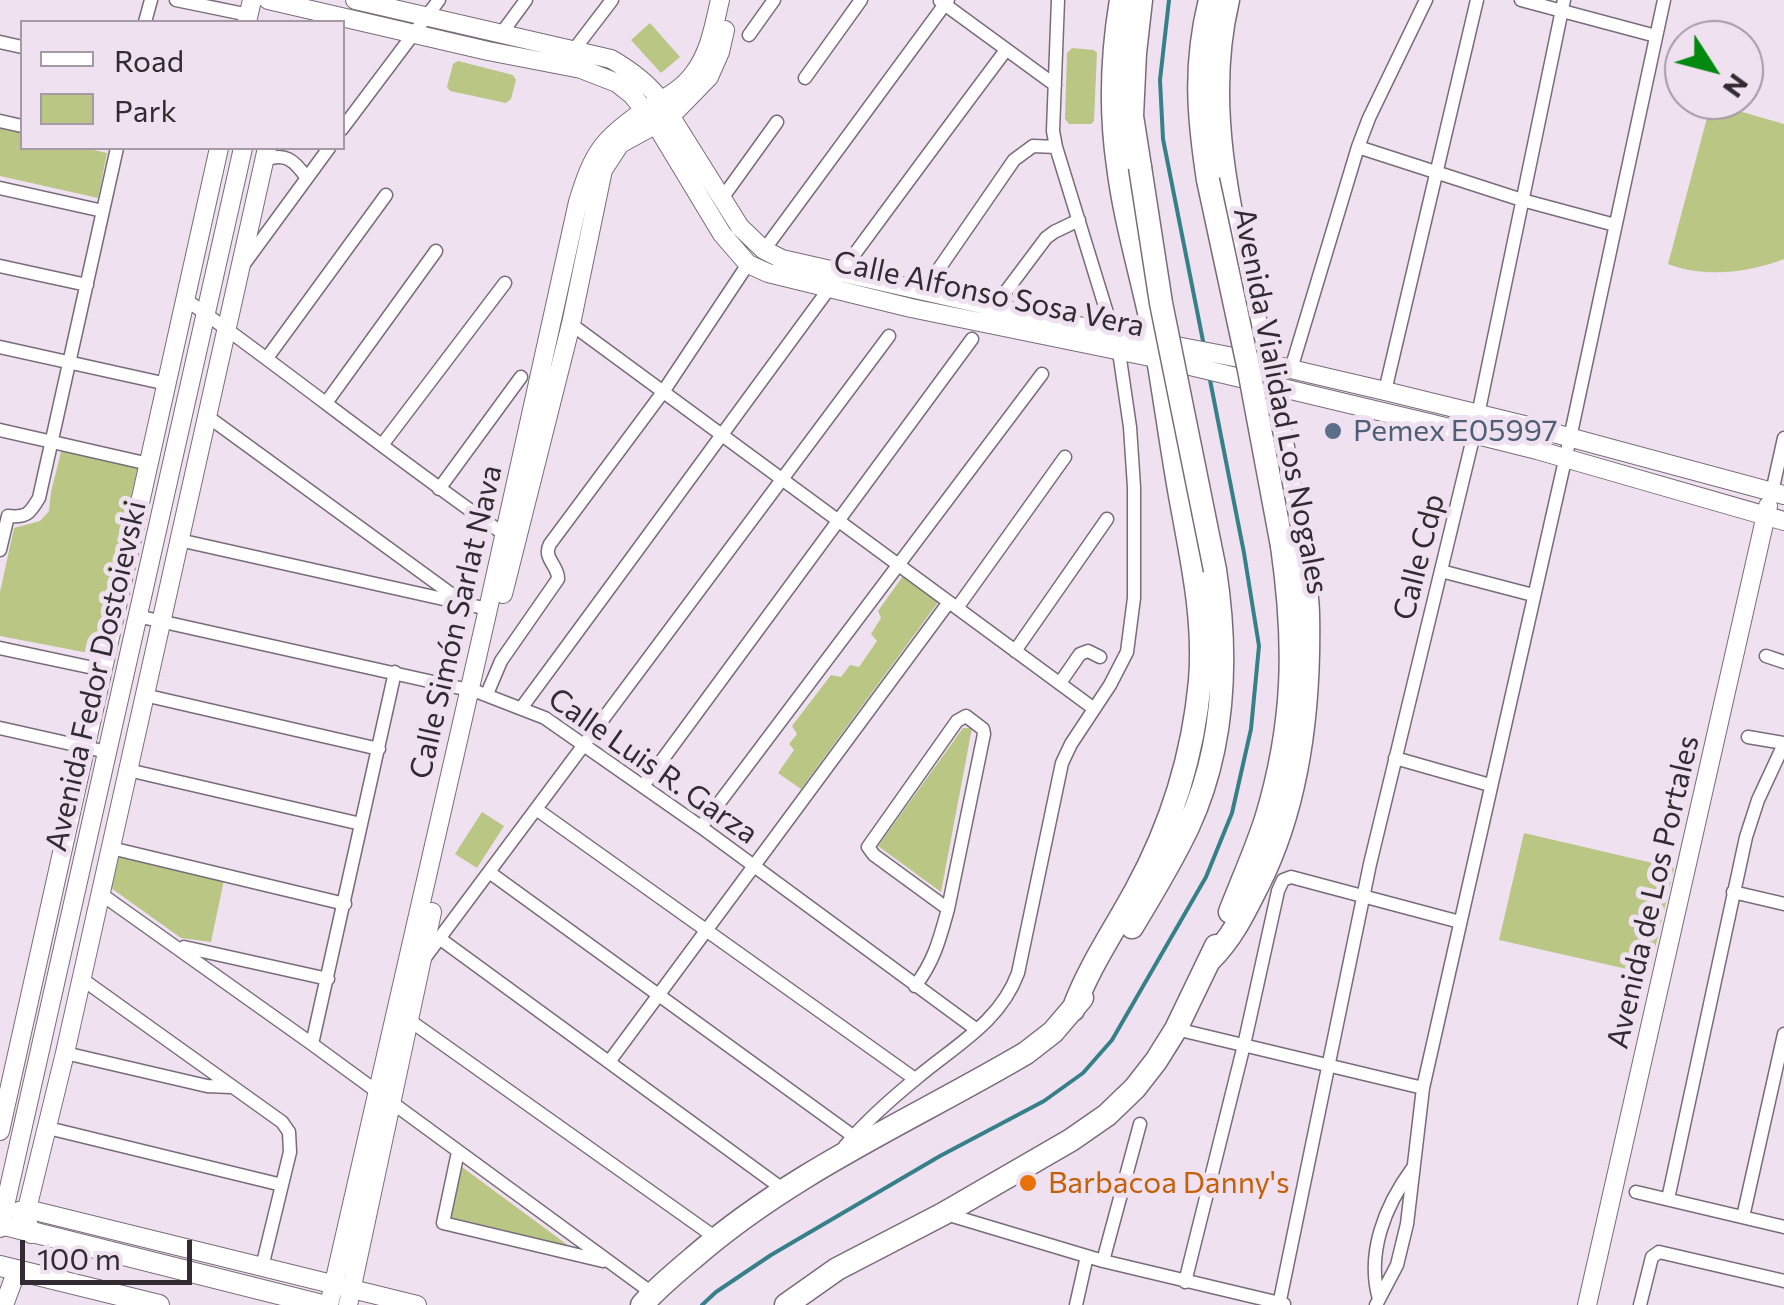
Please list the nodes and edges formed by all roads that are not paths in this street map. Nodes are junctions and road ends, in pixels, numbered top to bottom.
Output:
1 (176, 0) edge
2 (273, 0) edge
3 (353, 0) edge
4 (440, 0) edge
5 (526, 0) edge
6 (612, 0) edge
7 (720, 0) edge
8 (731, 0) edge
9 (774, 0) edge
10 (861, 0) edge
11 (1058, 0) edge
12 (1121, 0) edge
13 (1142, 0) edge
14 (1210, 0) edge
15 (1228, 0) edge
16 (1426, 0) edge
17 (1477, 0) edge
18 (1520, 0) edge
19 (1664, 0) edge
20 (944, 2) edge
21 (1563, 5) edge
22 (298, 10) edge
23 (250, 12) edge
24 (427, 17) junction
25 (337, 20) edge
26 (345, 21) edge
27 (415, 34) junction
28 (501, 34) junction
29 (749, 35) dead end
30 (1656, 36) junction
31 (573, 50) junction
32 (1006, 50) junction
33 (805, 78) dead end
34 (1055, 85) junction
35 (658, 112) junction
36 (777, 122) dead end
37 (345, 125) edge
38 (1056, 147) junction
39 (1358, 147) junction
40 (117, 150) edge
41 (219, 150) edge
42 (243, 150) edge
43 (326, 150) edge
44 (266, 154) edge
45 (1436, 172) junction
46 (306, 176) junction
47 (0, 188) edge
48 (386, 194) dead end
49 (723, 197) junction
50 (1522, 200) junction
51 (102, 211) junction
52 (1079, 220) junction
53 (1615, 225) junction
54 (764, 250) junction
55 (436, 251) dead end
56 (748, 264) junction
57 (0, 266) edge
58 (240, 270) junction
59 (839, 272) junction
60 (504, 283) dead end
61 (87, 285) junction
62 (828, 289) junction
63 (924, 290) junction
64 (185, 300) junction
65 (995, 306) junction
66 (206, 314) junction
67 (570, 324) junction
68 (226, 329) junction
69 (890, 336) dead end
70 (972, 339) dead end
71 (1116, 343) junction
72 (0, 347) edge
73 (1160, 350) junction
74 (267, 358) junction
75 (69, 363) junction
76 (1291, 370) junction
77 (1042, 374) dead end
78 (1268, 374) junction
79 (521, 376) dead end
80 (167, 384) junction
81 (1386, 391) junction
82 (663, 392) junction
83 (1362, 397) junction
84 (326, 403) junction
85 (1478, 414) junction
86 (207, 416) junction
87 (0, 430) edge
88 (1474, 434) junction
89 (723, 436) junction
90 (1570, 438) junction
91 (1784, 438) edge
92 (50, 442) junction
93 (382, 445) junction
94 (1065, 456) dead end
95 (1564, 458) junction
96 (149, 464) junction
97 (782, 479) junction
98 (440, 489) junction
99 (1778, 493) edge
100 (4, 515) edge
101 (1107, 519) dead end
102 (1775, 519) edge
103 (839, 521) junction
104 (504, 534) junction
105 (179, 540) junction
106 (0, 550) edge
107 (898, 564) junction
108 (1442, 571) junction
109 (1533, 595) junction
110 (464, 604) junction
111 (953, 605) junction
112 (488, 609) junction
113 (138, 616) junction
114 (160, 620) junction
115 (0, 648) edge
116 (1015, 651) junction
117 (1766, 656) dead end
118 (1100, 657) dead end
119 (1784, 662) edge
120 (104, 670) junction
121 (395, 672) junction
122 (1060, 684) junction
123 (478, 692) junction
124 (144, 695) junction
125 (522, 707) junction
126 (1094, 708) junction
127 (0, 728) edge
128 (1748, 738) dead end
129 (584, 744) junction
130 (1784, 744) edge
131 (86, 748) junction
132 (379, 749) junction
133 (107, 752) junction
134 (1396, 758) junction
135 (128, 770) junction
136 (1490, 785) junction
137 (644, 786) junction
138 (536, 809) junction
139 (361, 824) junction
140 (700, 827) junction
141 (111, 848) junction
142 (754, 866) junction
143 (489, 872) junction
144 (1733, 892) junction
145 (101, 894) junction
146 (1365, 897) junction
147 (345, 904) junction
148 (1784, 904) edge
149 (948, 909) junction
150 (1460, 922) junction
151 (707, 930) junction
152 (439, 938) junction
153 (175, 946) junction
154 (1210, 960) junction
155 (420, 963) junction
156 (328, 978) junction
157 (82, 979) junction
158 (916, 986) junction
159 (659, 995) junction
160 (1073, 1010) junction
161 (409, 1020) junction
162 (1176, 1028) junction
163 (976, 1030) junction
164 (1784, 1034) edge
165 (312, 1044) junction
166 (1244, 1044) junction
167 (65, 1052) junction
168 (609, 1062) junction
169 (1329, 1066) junction
170 (915, 1079) junction
171 (233, 1087) junction
172 (1423, 1088) junction
173 (385, 1099) junction
174 (1140, 1124) dead end
175 (48, 1128) junction
176 (0, 1131) edge
177 (853, 1136) junction
178 (458, 1152) junction
179 (833, 1160) junction
180 (1413, 1167) junction
181 (282, 1185) junction
182 (784, 1190) junction
183 (1636, 1192) dead end
184 (1668, 1199) junction
185 (28, 1209) junction
186 (943, 1214) junction
187 (1743, 1218) junction
188 (1, 1222) edge
189 (1784, 1227) edge
190 (31, 1233) junction
191 (716, 1238) junction
192 (1087, 1256) junction
193 (1103, 1261) junction
194 (608, 1262) junction
195 (262, 1267) junction
196 (9, 1268) edge
197 (1784, 1281) edge
198 (1185, 1282) junction
199 (344, 1293) edge
200 (647, 1299) edge
201 (1377, 1302) edge
202 (1282, 1304) edge
203 (4, 1305) edge
204 (159, 1305) edge
205 (325, 1305) edge
206 (416, 1305) edge
207 (786, 1305) edge
208 (1076, 1305) edge
209 (1587, 1305) edge
210 (1640, 1305) edge

1 - 23 street
2 - 22 main road
3 - 24 main road
3 - 25 street
4 - 24 street
5 - 28 street
6 - 31 street
7 - 35 main road, Calle Simón Sarlat Nava
8 - 35 main road, Calle Simón Sarlat Nava
9 - 29 street
10 - 33 street
11 - 34 street
12 - 73 highway
13 - 160 highway, bridge
14 - 154 highway, Avenida Vialidad Los Nogales, bridge
15 - 78 highway
16 - 39 street
17 - 45 street
18 - 21 street
19 - 30 street
20 - 32 street
20 - 54 street
21 - 30 street
21 - 50 street, Calle Cdp
22 - 25 main road
24 - 27 street
24 - 28 main road
26 - 27 main road
27 - 35 main road
27 - 37 street
28 - 31 main road
30 - 53 street
31 - 35 main road
32 - 34 street
32 - 59 street
34 - 38 street
35 - 49 main road
35 - 56 main road
35 - 67 main road, Calle Simón Sarlat Nava
35 - 104 main road, Calle Simón Sarlat Nava
36 - 49 street
38 - 52 street
38 - 63 street
39 - 45 street
39 - 76 street
40 - 51 street
41 - 64 main road, Avenida Fedor Dostoievski
42 - 66 main road, Avenida Fedor Dostoievski
43 - 46 street
44 - 46 street
44 - 58 main road
45 - 50 street
45 - 81 street
46 - 58 street
47 - 51 street
48 - 74 street
49 - 54 main road
50 - 53 street
50 - 85 street, Calle Cdp
51 - 61 street
52 - 65 street
52 - 71 street
53 - 90 street
54 - 59 main road, Calle Alfonso Sosa Vera
55 - 84 street
56 - 62 main road, Calle Alfonso Sosa Vera
56 - 82 street
57 - 61 street
58 - 68 main road
59 - 62 street
59 - 63 main road, Calle Alfonso Sosa Vera
60 - 93 street
61 - 75 street
62 - 71 main road, Calle Alfonso Sosa Vera
62 - 89 street
63 - 65 main road, Calle Alfonso Sosa Vera
64 - 66 street
64 - 80 main road, Avenida Fedor Dostoievski
65 - 71 main road, Calle Alfonso Sosa Vera
66 - 68 street
66 - 113 main road, Avenida Fedor Dostoievski
67 - 82 street
67 - 123 main road, Calle Simón Sarlat Nava
68 - 74 street
68 - 86 main road
69 - 97 street
70 - 103 street
71 - 73 main road, Calle Alfonso Sosa Vera
71 - 126 street
72 - 75 street
73 - 78 main road, Calle Alfonso Sosa Vera, bridge
73 - 160 highway
74 - 84 street
75 - 80 street
75 - 92 street
76 - 78 main road, Calle Alfonso Sosa Vera
76 - 83 main road, Calle Alfonso Sosa Vera
77 - 107 street
78 - 83 main road, Calle Alfonso Sosa Vera
78 - 154 highway
79 - 98 street
80 - 96 main road, Avenida Fedor Dostoievski
81 - 83 main road, Calle Alfonso Sosa Vera
81 - 85 main road, Calle Alfonso Sosa Vera
82 - 89 street
82 - 123 street
83 - 88 main road, Calle Alfonso Sosa Vera
84 - 93 street
85 - 88 street, Calle Cdp
85 - 90 main road, Calle Alfonso Sosa Vera
86 - 105 main road
86 - 110 street
87 - 92 street
88 - 95 main road, Calle Alfonso Sosa Vera
88 - 108 street, Calle Cdp
89 - 97 street
89 - 125 street
90 - 95 street
90 - 99 main road, Calle Alfonso Sosa Vera
91 - 99 street
92 - 96 street
92 - 100 street
93 - 98 street
94 - 111 street
95 - 102 main road, Calle Alfonso Sosa Vera
95 - 109 street
96 - 120 main road, Avenida Fedor Dostoievski
97 - 103 street
97 - 129 street
98 - 104 street
99 - 102 main road, Avenida de Los Portales
100 - 106 street
101 - 116 street
102 - 209 main road, Avenida de Los Portales
103 - 107 street
103 - 137 street
104 - 112 main road, Calle Simón Sarlat Nava
105 - 110 street
105 - 114 main road
107 - 111 street
107 - 140 street
108 - 109 street
108 - 134 street, Calle Cdp
109 - 136 street
110 - 112 street
111 - 116 street
111 - 142 street
112 - 123 main road, Calle Simón Sarlat Nava
113 - 114 street, Calle Luis R. Garza
113 - 133 main road, Avenida Fedor Dostoievski
114 - 121 street, Calle Luis R. Garza
114 - 124 main road
115 - 120 street
116 - 122 street
117 - 119 street
118 - 122 street
120 - 131 main road, Avenida Fedor Dostoievski
121 - 123 street, Calle Luis R. Garza
121 - 132 street
122 - 126 street
123 - 125 street, Calle Luis R. Garza
123 - 155 main road, Calle Simón Sarlat Nava
123 - 173 main road, Calle Simón Sarlat Nava
124 - 132 street
124 - 135 main road
125 - 129 street, Calle Luis R. Garza
126 - 163 street
127 - 131 street
128 - 130 street
129 - 137 street, Calle Luis R. Garza
129 - 138 street
130 - 144 street
131 - 133 street
131 - 176 main road, Avenida Fedor Dostoievski
132 - 139 street
133 - 188 main road, Avenida Fedor Dostoievski
134 - 136 street
134 - 146 street, Calle Cdp
135 - 139 street
135 - 141 main road
136 - 150 street
137 - 140 street, Calle Luis R. Garza
138 - 143 street
138 - 151 street
139 - 147 street
140 - 142 street, Calle Luis R. Garza
141 - 145 main road
141 - 147 street
142 - 151 street
142 - 158 street, Calle Luis R. Garza
143 - 152 street
143 - 159 street
144 - 148 street
144 - 184 street
145 - 153 street
145 - 157 main road
146 - 150 street
146 - 166 street
146 - 169 street, Calle Cdp
147 - 156 street
149 - 149 street
149 - 158 street
150 - 172 street
151 - 159 street
151 - 170 street
152 - 155 street
152 - 168 street
153 - 156 street
153 - 165 street
154 - 162 highway, Avenida Vialidad Los Nogales
155 - 161 main road, Calle Simón Sarlat Nava
156 - 165 street
157 - 167 main road
157 - 171 street
158 - 163 street, Calle Luis R. Garza
159 - 168 street
159 - 177 street
160 - 179 highway
161 - 173 main road, Calle Simón Sarlat Nava
161 - 191 street
162 - 166 street
162 - 186 highway, Avenida Vialidad Los Nogales
163 - 170 street
164 - 187 street
165 - 173 street
166 - 169 street
166 - 198 street
167 - 171 street
167 - 175 main road
168 - 182 street
169 - 172 street
169 - 202 street, Calle Cdp
170 - 177 street
171 - 181 street
172 - 180 street
173 - 178 street
173 - 199 main road, Calle Simón Sarlat Nava
174 - 193 street
175 - 181 street
175 - 185 main road
177 - 179 street
178 - 194 street
178 - 194 street
179 - 182 highway
180 - 201 street
180 - 201 street
181 - 195 street
182 - 191 highway
183 - 184 street
184 - 187 street
185 - 188 main road
185 - 190 main road
185 - 195 main road
186 - 192 street
186 - 207 highway, Avenida Vialidad Los Nogales
187 - 189 street
188 - 190 main road
190 - 205 main road
191 - 200 highway
192 - 193 street
192 - 208 street
193 - 198 street
194 - 200 street
195 - 199 main road
196 - 203 main road
196 - 204 main road
197 - 210 street
198 - 202 street
199 - 205 main road, Calle Simón Sarlat Nava
199 - 206 main road

